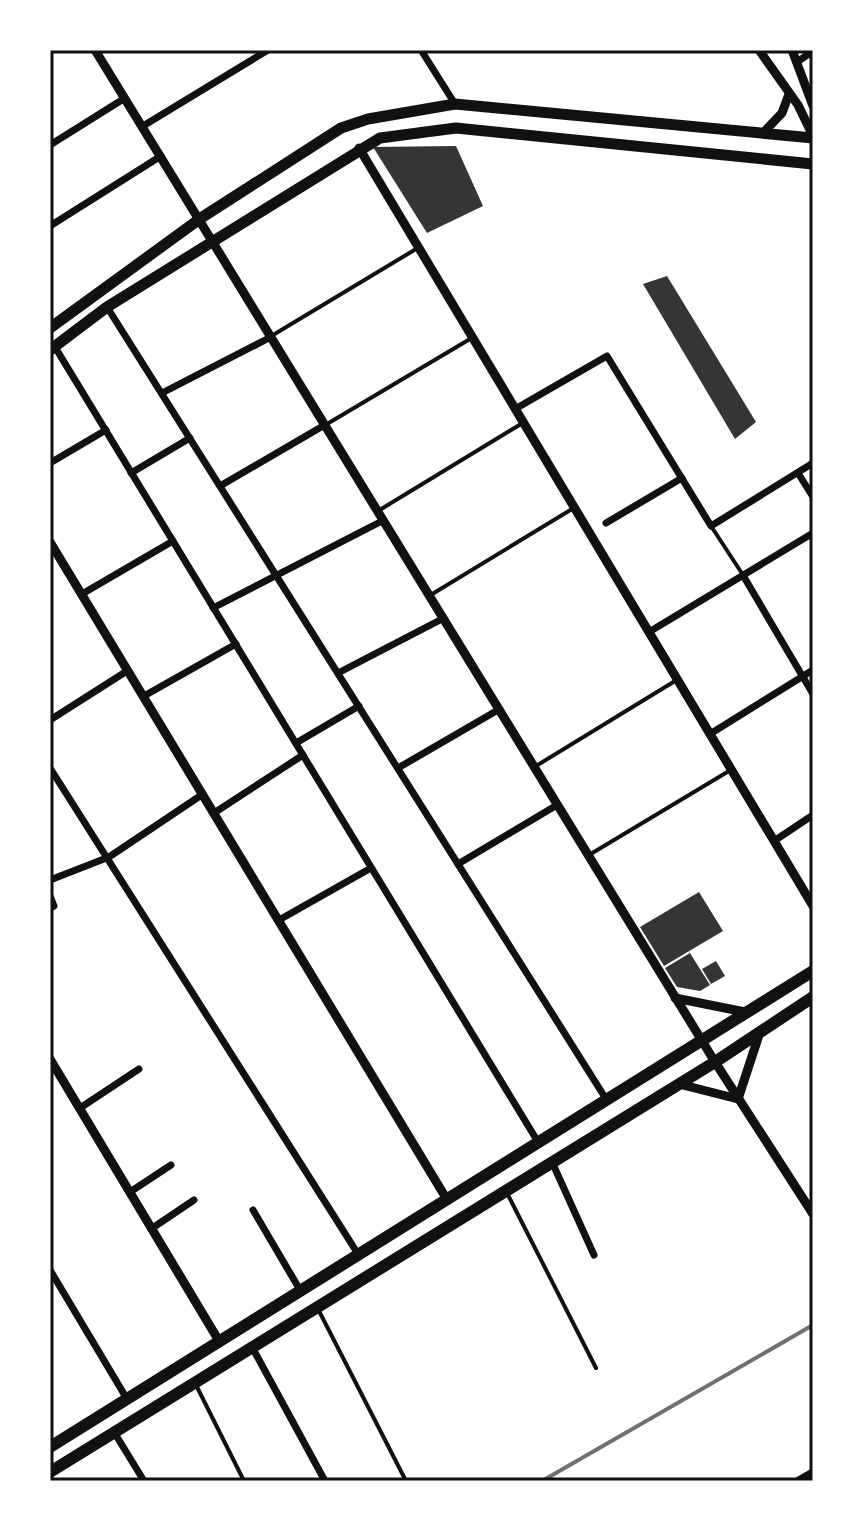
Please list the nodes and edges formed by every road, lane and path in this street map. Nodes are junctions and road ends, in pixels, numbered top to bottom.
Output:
1 (95, 50) edge
2 (268, 50) edge
3 (421, 50) edge
4 (759, 50) edge
5 (792, 50) edge
6 (813, 51) edge
7 (797, 62) junction
8 (789, 94) junction
9 (125, 98) junction
10 (455, 104) junction
11 (813, 106) edge
12 (143, 126) junction
13 (763, 133) junction
14 (813, 137) edge
15 (50, 145) edge
16 (359, 148) junction
17 (161, 156) junction
18 (813, 164) edge
19 (201, 218) junction
20 (50, 226) edge
21 (210, 241) junction
22 (418, 247) junction
23 (107, 307) junction
24 (50, 328) edge
25 (269, 338) junction
26 (472, 338) junction
27 (52, 348) edge
28 (162, 393) junction
29 (515, 409) junction
30 (524, 423) junction
31 (323, 426) junction
32 (106, 430) junction
33 (190, 438) junction
34 (50, 463) edge
35 (813, 463) edge
36 (131, 473) junction
37 (798, 473) junction
38 (682, 478) junction
39 (220, 486) junction
40 (813, 497) edge
41 (574, 508) junction
42 (379, 516) junction
43 (606, 523) dead end
44 (711, 526) junction
45 (813, 533) edge
46 (173, 541) junction
47 (51, 546) edge
48 (275, 573) junction
49 (744, 577) junction
50 (82, 594) junction
51 (428, 597) junction
52 (213, 608) junction
53 (442, 619) junction
54 (649, 632) junction
55 (236, 644) junction
56 (813, 670) edge
57 (127, 671) junction
58 (338, 673) junction
59 (803, 677) junction
60 (677, 680) junction
61 (813, 694) edge
62 (144, 696) junction
63 (359, 706) junction
64 (498, 710) junction
65 (50, 720) edge
66 (710, 734) junction
67 (296, 743) junction
68 (303, 755) junction
69 (534, 767) junction
70 (50, 768) edge
71 (398, 768) junction
72 (731, 770) junction
73 (203, 794) junction
74 (557, 805) junction
75 (214, 813) junction
76 (813, 815) edge
77 (774, 841) junction
78 (588, 856) junction
79 (109, 857) junction
80 (458, 864) junction
81 (371, 868) junction
82 (50, 880) edge
83 (50, 896) edge
84 (813, 906) edge
85 (50, 908) edge
86 (279, 920) junction
87 (813, 971) edge
88 (813, 997) edge
89 (675, 998) junction
90 (745, 1012) junction
91 (760, 1032) junction
92 (701, 1039) junction
93 (50, 1059) edge
94 (715, 1062) junction
95 (139, 1069) dead end
96 (679, 1084) junction
97 (606, 1099) junction
98 (738, 1099) junction
99 (80, 1108) junction
100 (538, 1142) junction
101 (552, 1162) junction
102 (171, 1165) dead end
103 (506, 1191) junction
104 (130, 1192) junction
105 (446, 1198) junction
106 (194, 1200) dead end
107 (253, 1210) dead end
108 (813, 1214) edge
109 (151, 1229) junction
110 (358, 1254) junction
111 (594, 1255) dead end
112 (50, 1270) edge
113 (300, 1290) junction
114 (317, 1307) junction
115 (219, 1341) junction
116 (252, 1347) junction
117 (596, 1368) dead end
118 (195, 1383) junction
119 (127, 1399) junction
120 (114, 1432) junction
121 (50, 1447) edge
122 (50, 1472) edge
123 (813, 1473) edge
124 (144, 1481) edge
125 (244, 1481) edge
126 (325, 1481) edge
127 (406, 1481) edge
128 (799, 1481) edge

1 - 9 street
2 - 12 street
3 - 10 street
4 - 8 street
5 - 7 street
6 - 7 street
7 - 11 street
8 - 13 street
8 - 14 street
9 - 12 street
9 - 15 street
10 - 13 main road
10 - 19 main road
12 - 17 street
13 - 14 main road
16 - 18 main road
16 - 21 main road
16 - 22 street
17 - 19 street
17 - 20 street
19 - 21 street
19 - 24 main road
21 - 23 main road
21 - 25 street
22 - 25 lane
22 - 26 street
23 - 27 main road
23 - 28 street
25 - 28 street
25 - 31 street
26 - 29 street
26 - 31 lane
27 - 32 street
28 - 33 street
29 - 30 street
29 - 38 street
30 - 41 street
30 - 42 lane
31 - 39 street
31 - 42 street
32 - 34 street
32 - 36 street
33 - 36 street
33 - 39 street
35 - 37 street
36 - 46 street
37 - 40 street
37 - 44 street
38 - 43 street
38 - 44 street
39 - 48 street
41 - 51 lane
41 - 54 street
42 - 48 street
42 - 51 street
44 - 49 lane
45 - 49 street
46 - 50 street
46 - 52 street
47 - 50 street
48 - 52 street
48 - 58 street
49 - 54 street
49 - 59 street
50 - 57 street
51 - 53 street
52 - 55 street
53 - 58 street
53 - 64 street
54 - 60 street
55 - 62 street
55 - 67 street
56 - 59 street
57 - 62 street
57 - 65 street
58 - 63 street
59 - 61 street
59 - 66 street
60 - 66 street
60 - 69 lane
62 - 73 street
63 - 67 street
63 - 71 street
64 - 69 street
64 - 71 street
66 - 72 street
67 - 68 street
68 - 75 street
68 - 81 street
69 - 74 street
70 - 79 street
71 - 80 street
72 - 77 street
72 - 78 lane
73 - 75 street
73 - 79 street
74 - 78 street
74 - 80 street
75 - 86 street
76 - 77 street
77 - 84 street
78 - 89 street
79 - 82 street
79 - 110 street
80 - 97 street
81 - 86 street
81 - 100 street
83 - 85 street
86 - 105 street
87 - 90 main road
88 - 91 main road
89 - 90 street
89 - 92 street
90 - 92 main road
91 - 94 main road
91 - 98 street
92 - 94 street
92 - 97 main road
93 - 99 street
94 - 96 main road
94 - 98 street
95 - 99 street
96 - 98 street
96 - 101 main road
97 - 100 main road
98 - 108 street
99 - 104 street
100 - 105 main road
101 - 103 main road
101 - 111 street
102 - 104 street
103 - 114 main road
103 - 117 lane
104 - 109 street
105 - 110 main road
106 - 109 street
107 - 113 street
109 - 115 street
110 - 113 main road
112 - 119 street
113 - 115 main road
114 - 116 main road
114 - 127 lane
115 - 119 main road
116 - 118 main road
116 - 126 street
118 - 120 main road
118 - 125 lane
119 - 121 main road
120 - 122 main road
120 - 124 street
123 - 128 street

